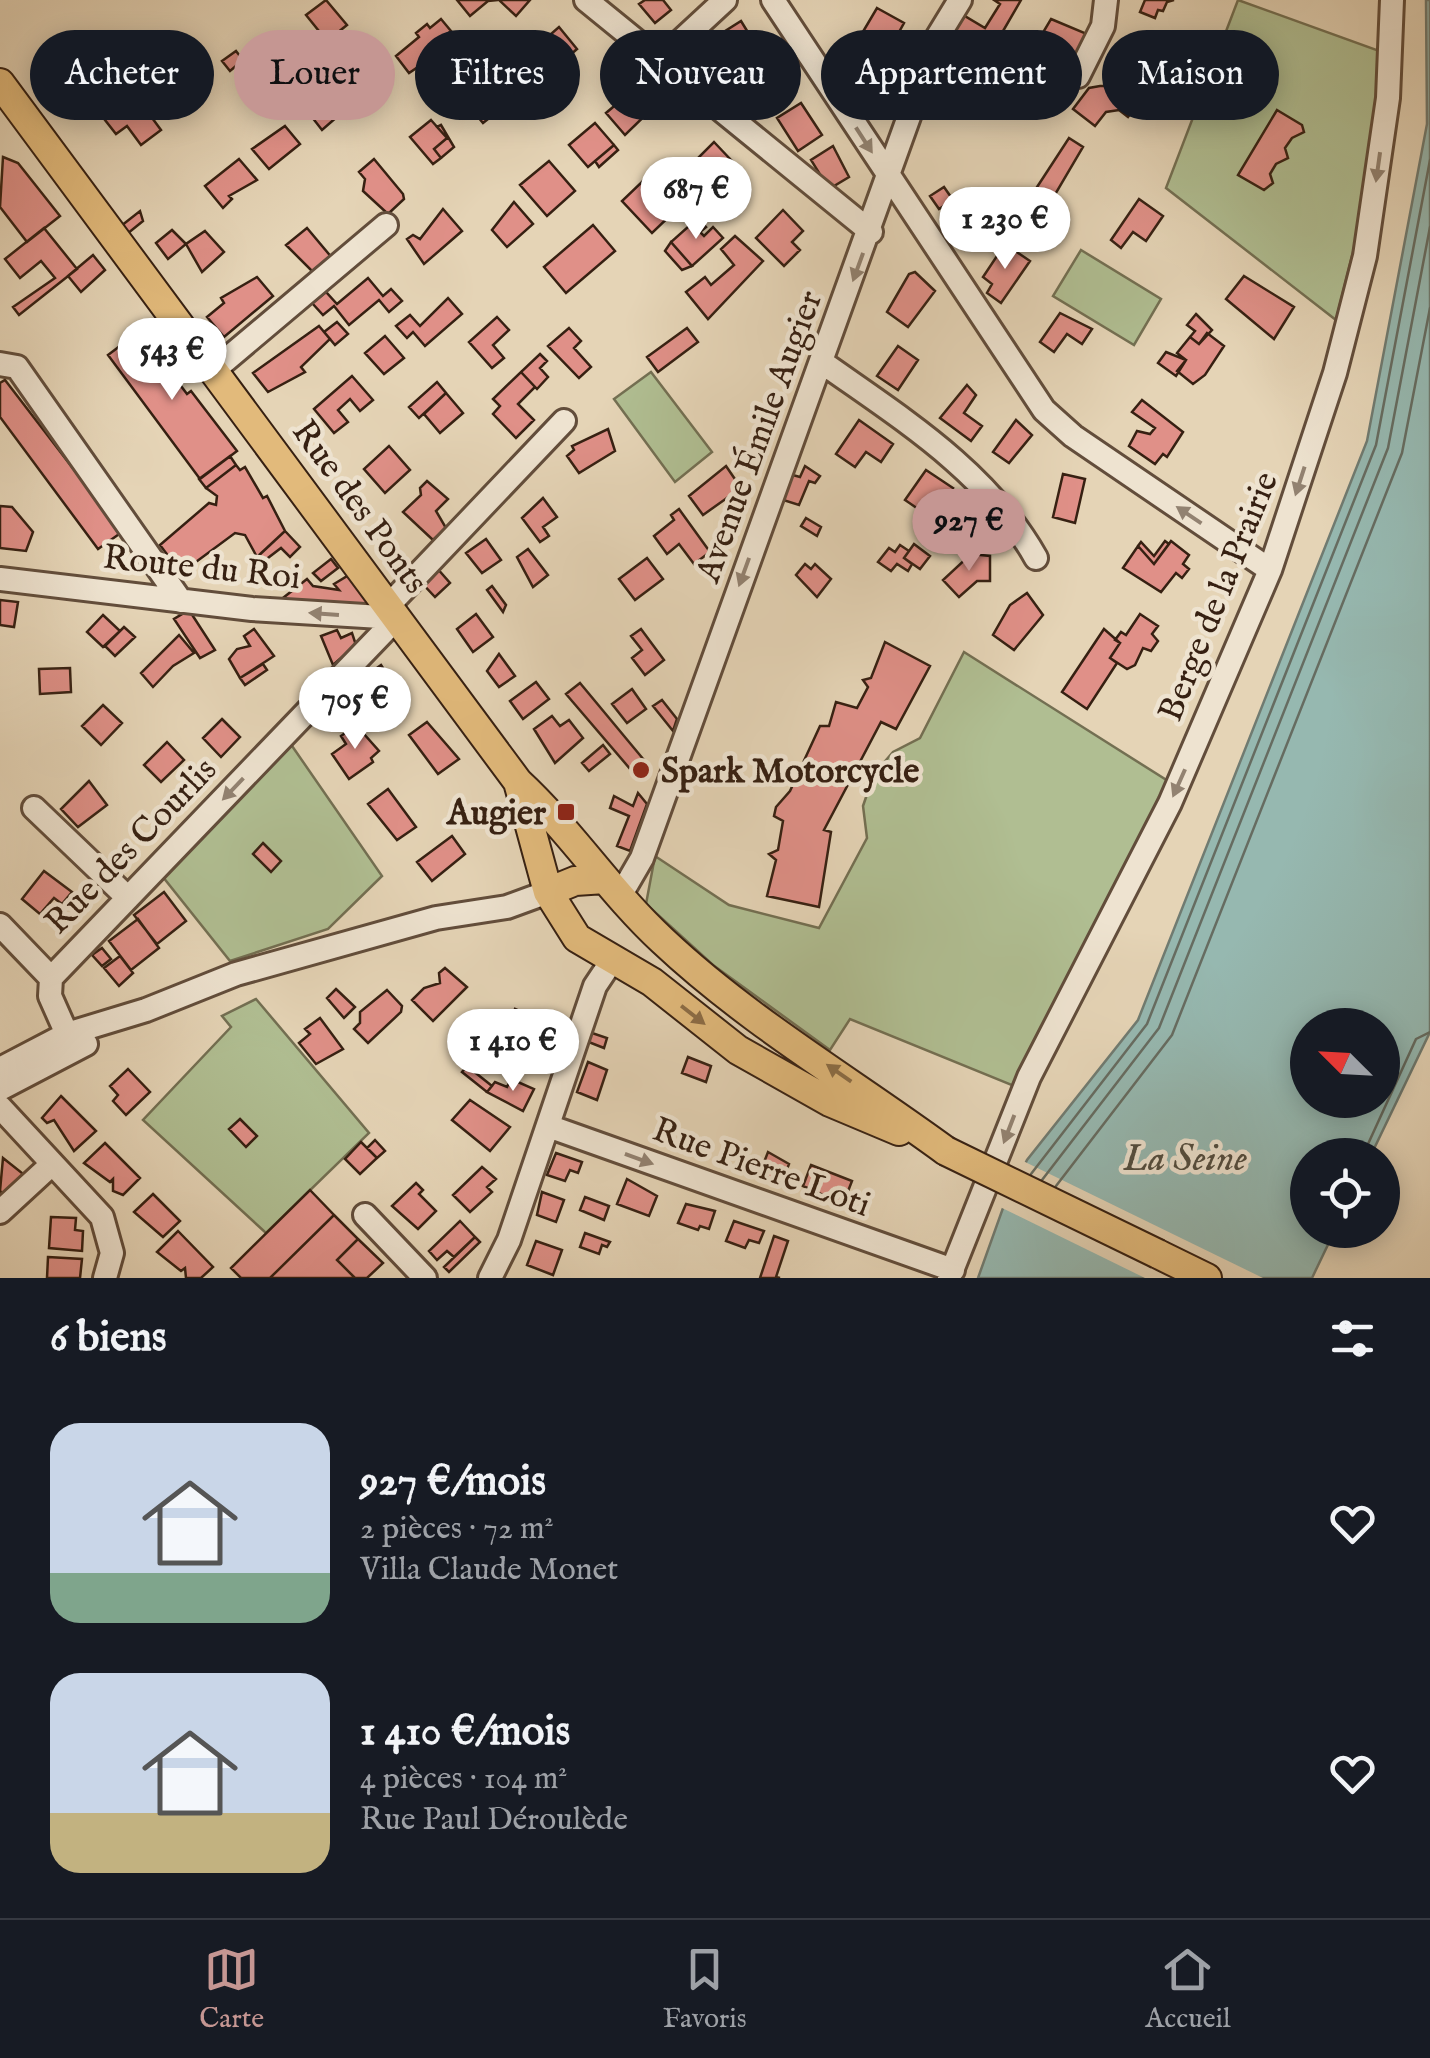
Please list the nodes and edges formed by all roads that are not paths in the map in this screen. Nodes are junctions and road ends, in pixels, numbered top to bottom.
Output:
1 (586, 0) edge
2 (726, 0) edge
3 (773, 0) edge
4 (960, 0) edge
5 (1106, 0) edge
6 (1392, 0) edge
7 (621, 30) edge
8 (693, 30) edge
9 (1082, 68) edge
10 (0, 83) edge
11 (730, 120) edge
12 (887, 174) junction
13 (386, 225) dead end
14 (870, 232) junction
15 (823, 363) junction
16 (0, 364) edge
17 (214, 370) junction
18 (564, 421) dead end
19 (1036, 558) dead end
20 (1270, 570) junction
21 (0, 579) edge
22 (182, 601) junction
23 (392, 612) junction
24 (518, 782) junction
25 (34, 808) dead end
26 (613, 888) junction
27 (548, 892) junction
28 (128, 898) junction
29 (641, 920) junction
30 (0, 926) edge
31 (614, 960) junction
32 (51, 978) junction
33 (71, 1042) junction
34 (0, 1068) edge
35 (0, 1089) edge
36 (0, 1108) edge
37 (548, 1126) junction
38 (946, 1151) junction
39 (51, 1165) junction
40 (0, 1212) edge
41 (365, 1215) dead end
42 (951, 1274) edge
43 (104, 1278) edge
44 (425, 1278) edge
45 (490, 1278) edge
46 (1206, 1278) edge

1 - 7 street
2 - 8 street
3 -> 12 street
4 - 12 street, Avenue Émile Augier
5 - 9 street
6 -> 20 street, Berge de la Prairie
10 - 17 main road, Rue des Ponts
11 - 14 street
12 - 14 street, Avenue Émile Augier
20 -> 12 street
13 - 17 street
14 -> 15 street, Avenue Émile Augier
15 - 19 street
15 -> 26 street, Avenue Émile Augier
16 - 22 street
17 - 23 main road, Rue des Ponts
18 - 23 street, Rue des Courlis
20 -> 42 street, Berge de la Prairie
21 - 22 street, Route du Roi
23 -> 22 street, Route du Roi
23 - 24 main road, Rue des Ponts
23 -> 28 street, Rue des Courlis
24 - 26 main road, Rue des Ponts
24 - 27 main road, Rue des Ponts
25 - 28 street
26 - 27 main road
26 - 29 main road, Rue des Ponts
27 - 31 main road, Rue des Ponts
27 - 33 street
28 - 32 street, Rue des Courlis
29 - 31 main road
38 -> 29 main road
30 - 32 street
31 - 37 street
31 -> 38 main road
32 - 33 street, Rue des Courlis
33 - 34 street
33 - 35 street
36 - 39 street
37 -> 42 street, Rue Pierre Loti
37 - 45 street
38 - 46 main road, bridge
39 - 40 street
39 - 43 street
41 - 44 street

